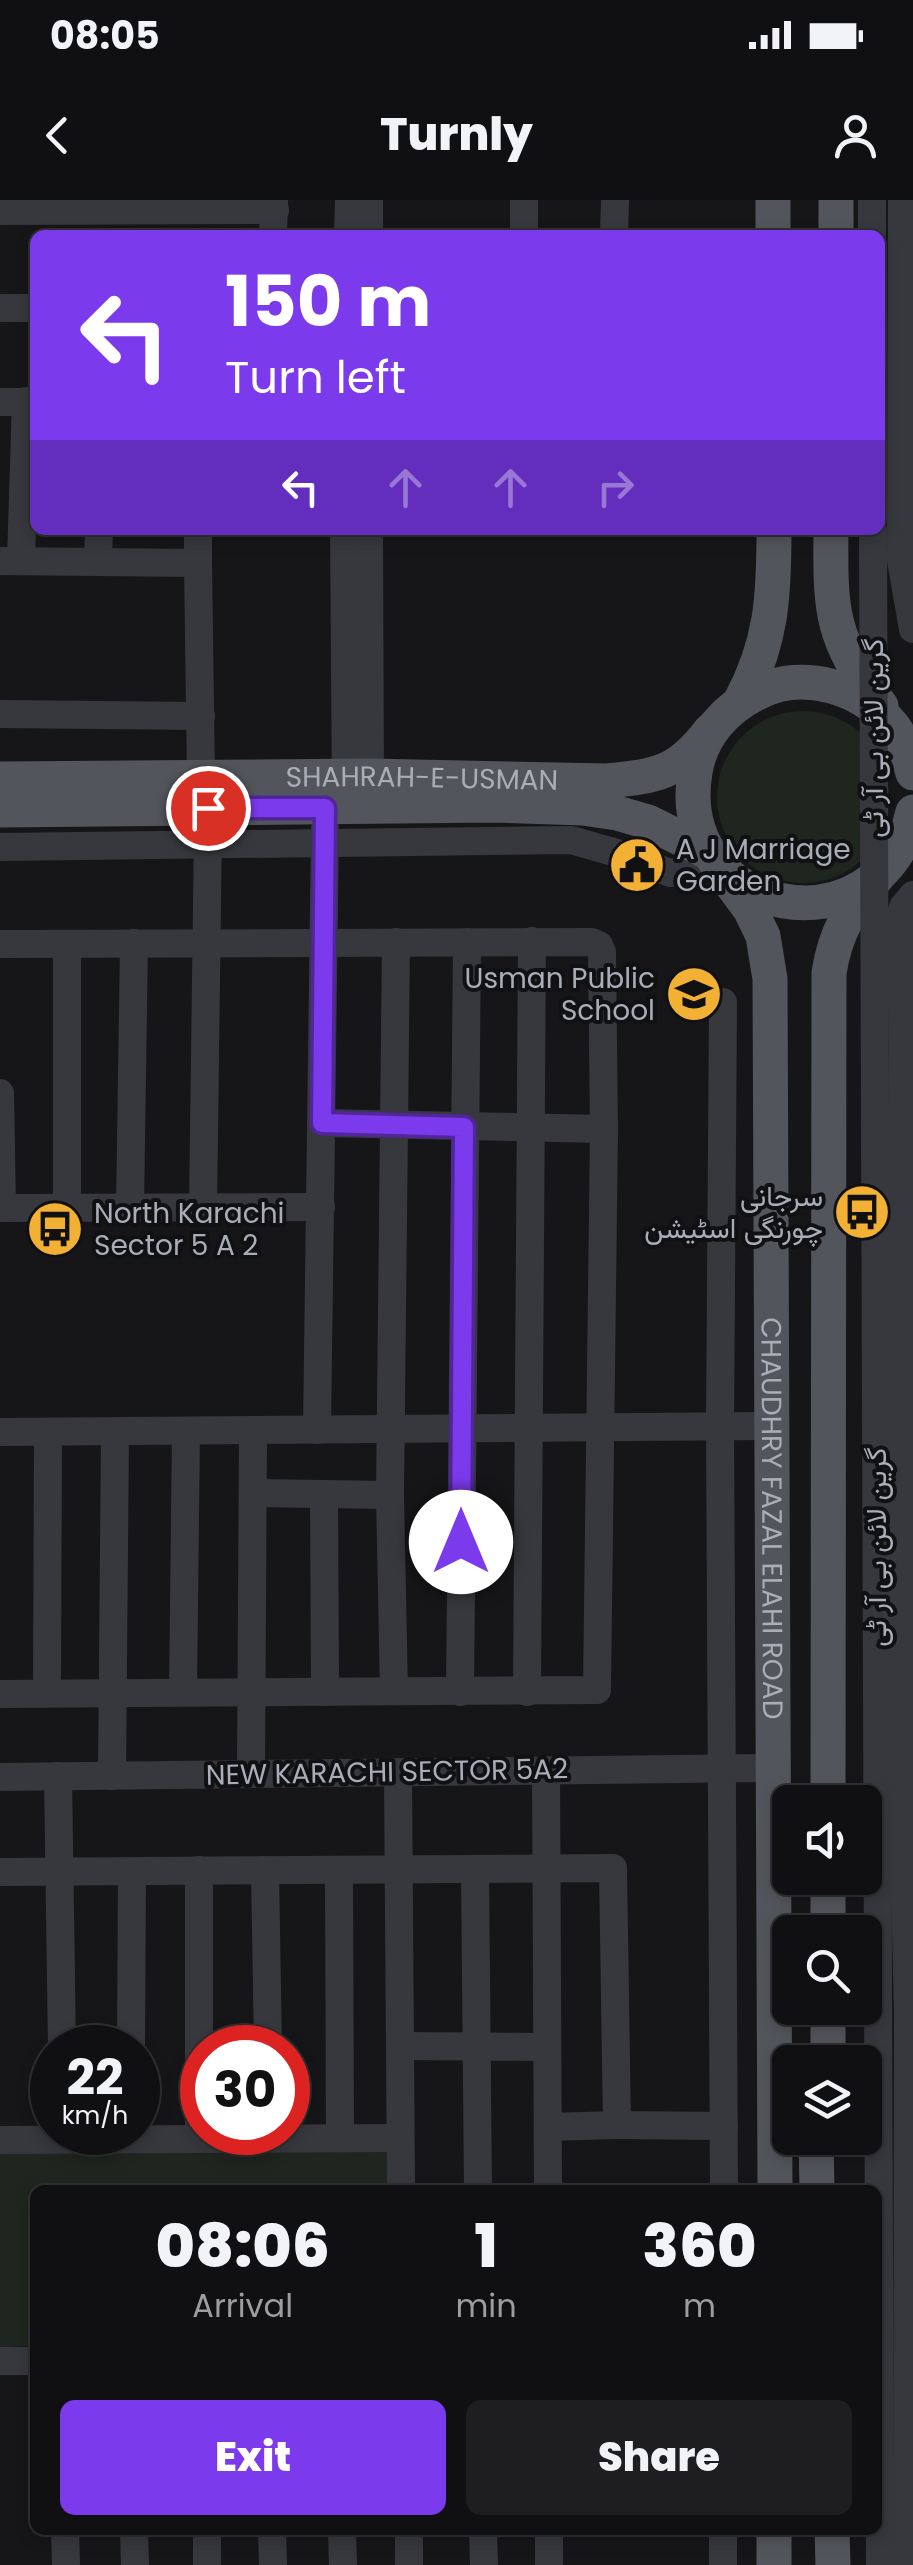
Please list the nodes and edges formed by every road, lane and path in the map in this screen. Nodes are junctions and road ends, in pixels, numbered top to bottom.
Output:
1 (348, 200) edge
2 (369, 200) edge
3 (524, 200) edge
4 (615, 200) edge
5 (773, 200) edge
6 (836, 200) edge
7 (872, 200) edge
8 (902, 200) edge
9 (0, 211) edge
10 (274, 215) edge
11 (348, 230) edge
12 (369, 230) edge
13 (524, 230) edge
14 (614, 230) edge
15 (773, 230) edge
16 (836, 230) edge
17 (872, 230) edge
18 (0, 289) edge
19 (30, 289) edge
20 (908, 305) edge
21 (0, 308) edge
22 (30, 308) edge
23 (20, 402) edge
24 (98, 535) edge
25 (198, 535) edge
26 (344, 535) edge
27 (369, 535) edge
28 (774, 535) edge
29 (831, 535) edge
30 (872, 535) edge
31 (10, 560) edge
32 (98, 560) junction
33 (198, 563) junction
34 (913, 629) edge
35 (740, 702) junction
36 (0, 714) edge
37 (201, 716) junction
38 (710, 731) junction
39 (906, 749) edge
40 (0, 779) edge
41 (205, 793) junction
42 (351, 795) junction
43 (0, 810) edge
44 (913, 812) edge
45 (326, 845) junction
46 (208, 846) junction
47 (0, 847) edge
48 (712, 857) junction
49 (895, 860) edge
50 (913, 895) edge
51 (532, 941) junction
52 (325, 942) junction
53 (396, 942) junction
54 (467, 942) junction
55 (134, 943) junction
56 (208, 943) junction
57 (0, 944) edge
58 (67, 944) junction
59 (723, 1002) dead end
60 (0, 1093) edge
61 (322, 1123) junction
62 (393, 1126) junction
63 (464, 1127) junction
64 (533, 1128) junction
65 (604, 1129) junction
66 (908, 1152) edge
67 (321, 1207) junction
68 (1, 1208) edge
69 (67, 1208) junction
70 (130, 1208) junction
71 (203, 1208) junction
72 (720, 1426) junction
73 (774, 1426) junction
74 (530, 1428) junction
75 (598, 1428) junction
76 (462, 1429) junction
77 (253, 1430) junction
78 (317, 1430) junction
79 (391, 1430) junction
80 (186, 1431) junction
81 (0, 1432) edge
82 (48, 1432) junction
83 (115, 1432) junction
84 (253, 1493) junction
85 (324, 1494) junction
86 (390, 1495) junction
87 (907, 1563) edge
88 (906, 1685) edge
89 (394, 1691) junction
90 (114, 1692) junction
91 (183, 1692) junction
92 (325, 1692) junction
93 (460, 1692) junction
94 (527, 1692) junction
95 (47, 1693) junction
96 (254, 1693) junction
97 (0, 1694) edge
98 (774, 1768) junction
99 (722, 1769) junction
100 (546, 1770) junction
101 (398, 1772) junction
102 (252, 1774) junction
103 (58, 1776) junction
104 (112, 1776) junction
105 (0, 1777) edge
106 (828, 1785) edge
107 (546, 1868) junction
108 (398, 1869) junction
109 (475, 1869) junction
110 (199, 1870) junction
111 (265, 1870) junction
112 (339, 1870) junction
113 (58, 1871) junction
114 (132, 1871) junction
115 (0, 1872) edge
116 (909, 1940) edge
117 (910, 2015) edge
118 (61, 2025) edge
119 (132, 2025) edge
120 (199, 2025) edge
121 (268, 2025) edge
122 (400, 2046) junction
123 (476, 2046) junction
124 (547, 2047) junction
125 (617, 2125) junction
126 (548, 2126) junction
127 (724, 2126) junction
128 (310, 2137) edge
129 (30, 2138) edge
130 (340, 2138) junction
131 (400, 2138) junction
132 (0, 2140) edge
133 (789, 2155) edge
134 (816, 2155) edge
135 (828, 2155) edge
136 (400, 2185) edge
137 (478, 2185) edge
138 (548, 2185) edge
139 (724, 2185) edge
140 (774, 2185) edge
141 (788, 2185) edge
142 (817, 2185) edge
143 (828, 2185) edge
144 (879, 2185) edge
145 (0, 2361) edge
146 (30, 2361) edge
147 (910, 2414) edge
148 (65, 2535) edge
149 (134, 2535) edge
150 (206, 2535) edge
151 (272, 2535) edge
152 (342, 2535) edge
153 (409, 2535) edge
154 (483, 2535) edge
155 (549, 2535) edge
156 (723, 2535) edge
157 (774, 2535) edge
158 (832, 2535) edge
159 (880, 2535) edge
160 (66, 2565) edge
161 (135, 2565) edge
162 (208, 2565) edge
163 (273, 2565) edge
164 (343, 2565) edge
165 (409, 2565) edge
166 (484, 2565) edge
167 (549, 2565) edge
168 (722, 2565) edge
169 (774, 2565) edge
170 (833, 2565) edge
171 (880, 2565) edge
172 (907, 2565) edge

1 - 11 street
2 - 12 street
3 - 13 street
4 - 14 street
5 - 15 main road
6 - 16 main road
7 - 17 street
8 - 20 street
9 - 10 street
18 - 19 street
20 - 34 street
21 - 22 street
23 - 31 street
24 - 32 street
25 - 33 street
26 - 42 street
27 - 42 street
28 - 35 main road
29 - 39 main road
30 - 144 street, گرین لائن بی آر ٹی, bridge
31 - 32 street
32 - 33 street
33 - 37 street
35 - 38 main road, SHAHRAH-E-USMAN
35 - 39 main road
36 - 37 street
37 - 41 street
38 - 42 main road, SHAHRAH-E-USMAN
38 - 48 main road
40 - 41 main road, SHAHRAH-E-USMAN
41 - 42 main road, SHAHRAH-E-USMAN
41 - 43 main road, SHAHRAH-E-USMAN
41 - 46 street
42 - 45 street
42 - 48 main road, SHAHRAH-E-USMAN
44 - 49 main road, CHAUDHRY FAZAL ELAHI ROAD
45 - 46 street
45 - 48 street
45 - 52 street
46 - 47 street
46 - 56 street
48 - 49 main road, SHAHRAH-E-USMAN
48 - 73 main road, CHAUDHRY FAZAL ELAHI ROAD
49 - 106 main road, CHAUDHRY FAZAL ELAHI ROAD
50 - 66 street
51 - 54 street
51 - 64 street
51 - 65 street
52 - 53 street
52 - 56 street
52 - 61 street
53 - 54 street
53 - 62 street
54 - 63 street
55 - 56 street
55 - 58 street
55 - 70 street
56 - 71 street
57 - 58 street
58 - 69 street
59 - 72 street
60 - 68 street
61 - 62 street
61 - 67 street
62 - 63 street
62 - 79 street
63 - 64 street
63 - 76 street
64 - 65 street
64 - 74 street
65 - 75 street
66 - 87 street
67 - 71 street
67 - 78 street
68 - 69 street
69 - 70 street
70 - 71 street
72 - 73 street
72 - 75 street
72 - 99 street
73 - 98 main road, CHAUDHRY FAZAL ELAHI ROAD
74 - 75 street
74 - 76 street
74 - 94 street
75 - 94 street
76 - 79 street
76 - 93 street
77 - 78 street
77 - 80 street
77 - 84 street
78 - 79 street
79 - 86 street
80 - 83 street
80 - 91 street
81 - 82 street
82 - 83 street
82 - 95 street
83 - 90 street
84 - 85 street
84 - 96 street
85 - 86 street
85 - 92 street
86 - 89 street
87 - 88 street
88 - 116 street
89 - 92 street
89 - 93 street
90 - 91 street
90 - 95 street
90 - 104 street
91 - 96 street
92 - 96 street
93 - 94 street
95 - 97 street
96 - 102 street
98 - 99 street, NEW KARACHI SECTOR 5A2
98 - 140 main road, CHAUDHRY FAZAL ELAHI ROAD
99 - 100 street, NEW KARACHI SECTOR 5A2
99 - 127 street
100 - 101 street, NEW KARACHI SECTOR 5A2
100 - 107 street
101 - 102 street, NEW KARACHI SECTOR 5A2
101 - 108 street
102 - 104 street, NEW KARACHI SECTOR 5A2
103 - 104 street, NEW KARACHI SECTOR 5A2
103 - 105 street, NEW KARACHI SECTOR 5A2
103 - 113 street
107 - 109 street
107 - 124 street
107 - 125 street
108 - 109 street
108 - 112 street
108 - 122 street
109 - 123 street
110 - 111 street
110 - 114 street
110 - 120 street
111 - 112 street
111 - 121 street
112 - 130 street
113 - 114 street
113 - 115 street
113 - 118 street
114 - 119 street
116 - 117 street
117 - 147 street
122 - 123 street
122 - 131 street
123 - 124 street
123 - 137 street
124 - 126 street
125 - 126 street
125 - 127 street
126 - 138 street
127 - 139 street
128 - 130 street
129 - 132 street
130 - 131 street
131 - 136 street
133 - 141 main road
134 - 142 main road
135 - 143 main road
145 - 146 street
147 - 172 street
148 - 160 street
149 - 161 street
150 - 162 street
151 - 163 street
152 - 164 street
153 - 165 street
154 - 166 street
155 - 167 street
156 - 168 street
157 - 169 main road
158 - 170 main road
159 - 171 street, گرین لائن بی آر ٹی, bridge

